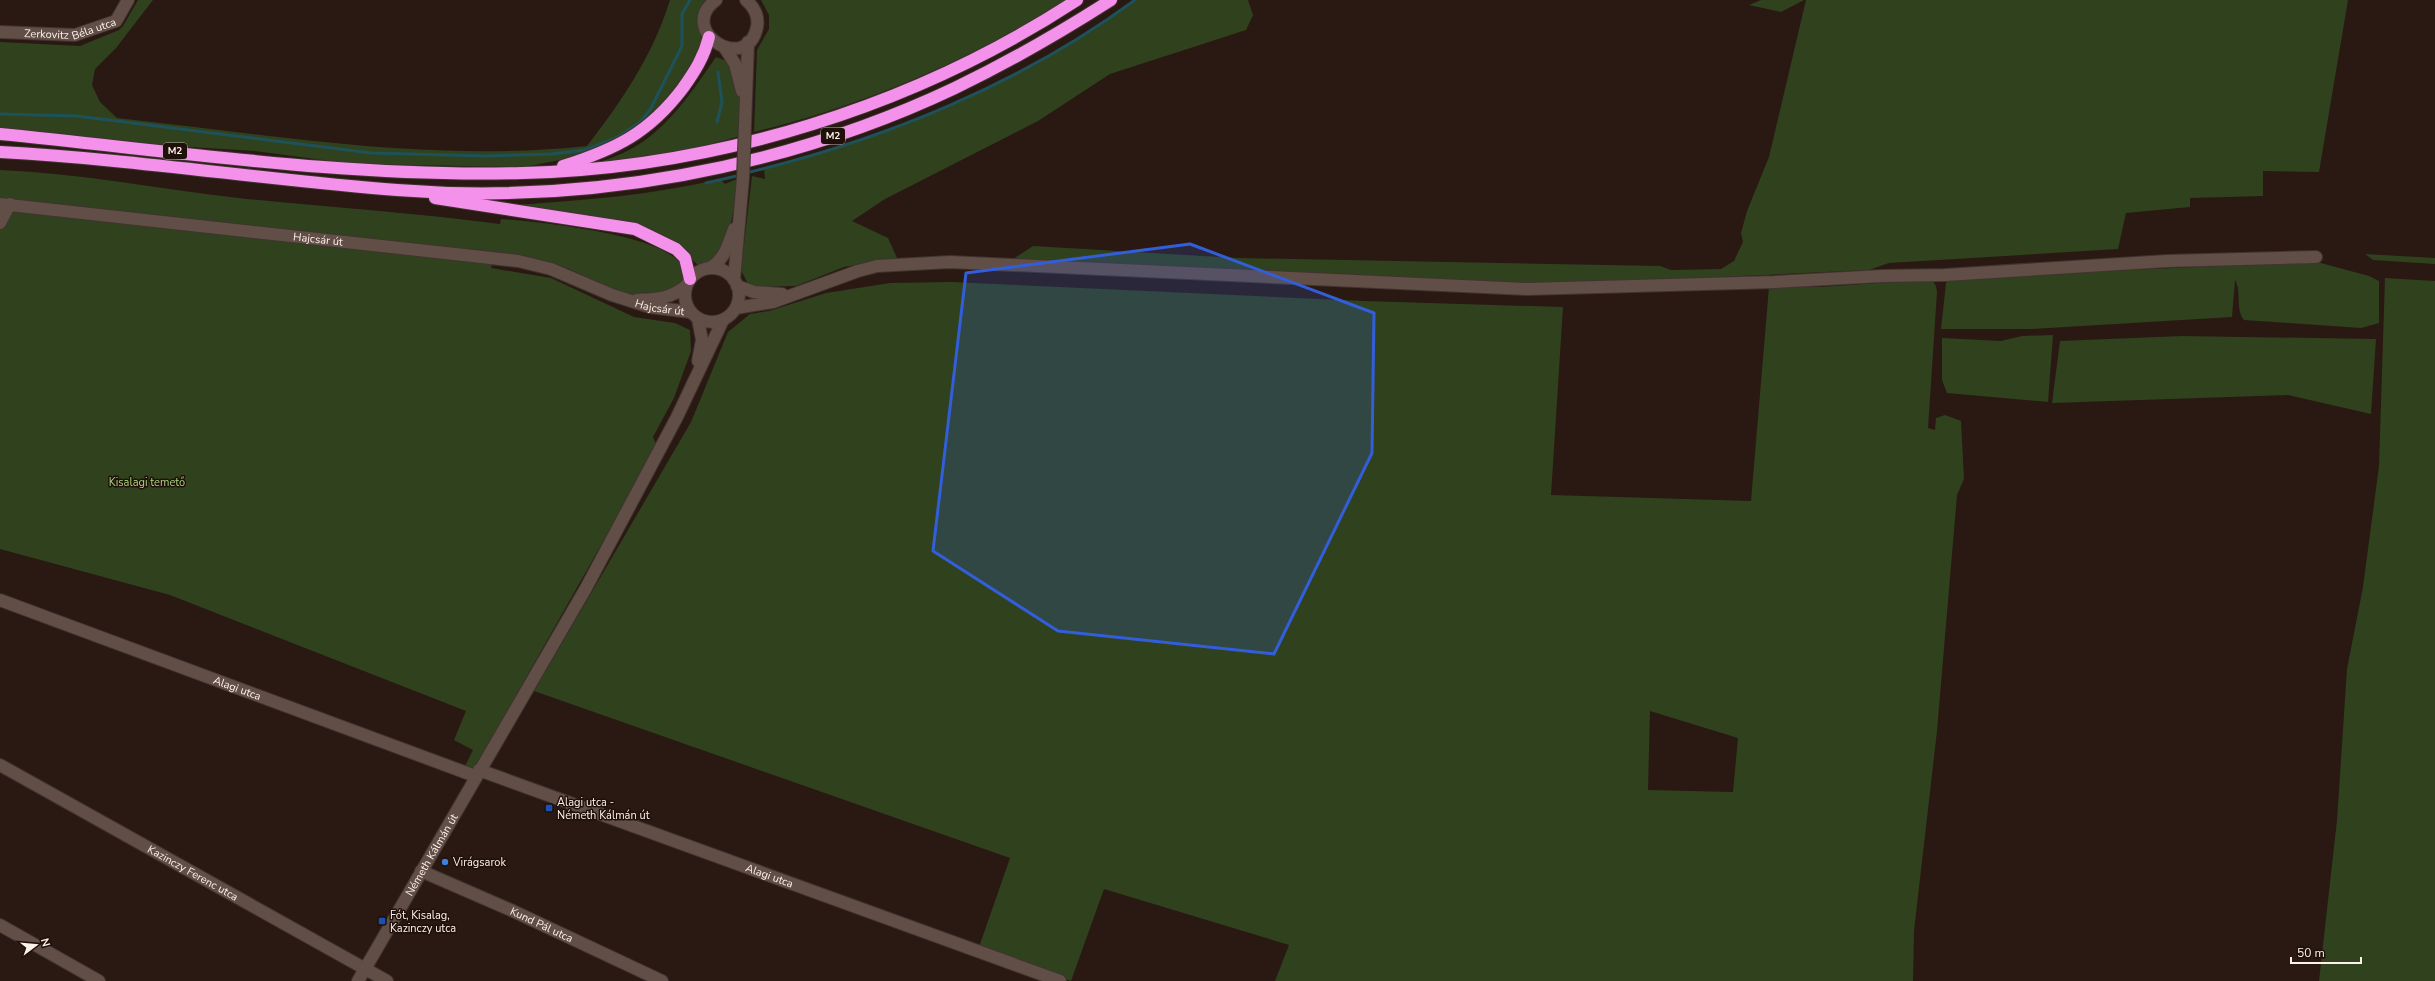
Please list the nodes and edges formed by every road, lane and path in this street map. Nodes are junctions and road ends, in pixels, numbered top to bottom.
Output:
1 (128, 0) edge
2 (716, 0) edge
3 (746, 0) edge
4 (1077, 0) edge
5 (1111, 0) edge
6 (0, 32) edge
7 (709, 37) junction
8 (748, 42) junction
9 (725, 48) junction
10 (745, 100) junction
11 (0, 134) edge
12 (0, 152) edge
13 (541, 172) junction
14 (399, 191) junction
15 (5, 204) edge
16 (739, 212) junction
17 (0, 222) edge
18 (2316, 257) dead end
19 (710, 268) junction
20 (688, 282) junction
21 (736, 283) junction
22 (797, 293) junction
23 (630, 300) junction
24 (736, 308) junction
25 (694, 316) junction
26 (723, 320) junction
27 (692, 385) junction
28 (0, 600) edge
29 (0, 765) edge
30 (477, 773) junction
31 (421, 871) junction
32 (0, 925) edge
33 (365, 968) junction
34 (100, 981) edge
35 (358, 981) edge
36 (387, 981) edge
37 (662, 981) edge
38 (1060, 981) edge

1 - 6 street, Zerkovitz Béla utca
2 - 7 street
3 - 8 street
4 - 13 highway, M2
5 - 14 highway, M2
7 - 9 street
7 - 13 highway
8 - 9 street
8 - 10 street
9 - 10 street
10 - 16 street, bridge
11 - 13 highway, M2
12 - 14 highway, M2
14 - 20 highway
15 - 17 street
15 - 23 street, Hajcsár út
16 - 19 street
16 - 21 street
18 - 22 street
19 - 20 street
19 - 21 street
20 - 23 street, Hajcsár út
20 - 25 street
21 - 22 street
21 - 24 street
22 - 24 street
23 - 25 street, Hajcsár út
24 - 26 street
25 - 26 street
25 - 27 street
26 - 27 street
27 - 30 street, Németh Kálmán út
28 - 30 street, Alagi utca
29 - 33 street, Kazinczy Ferenc utca
30 - 31 street, Németh Kálmán út
30 - 38 street, Alagi utca
31 - 33 street, Németh Kálmán út
31 - 37 street, Kund Pál utca
32 - 34 street
33 - 35 street, Németh Kálmán út
33 - 36 street, Kazinczy Ferenc utca

